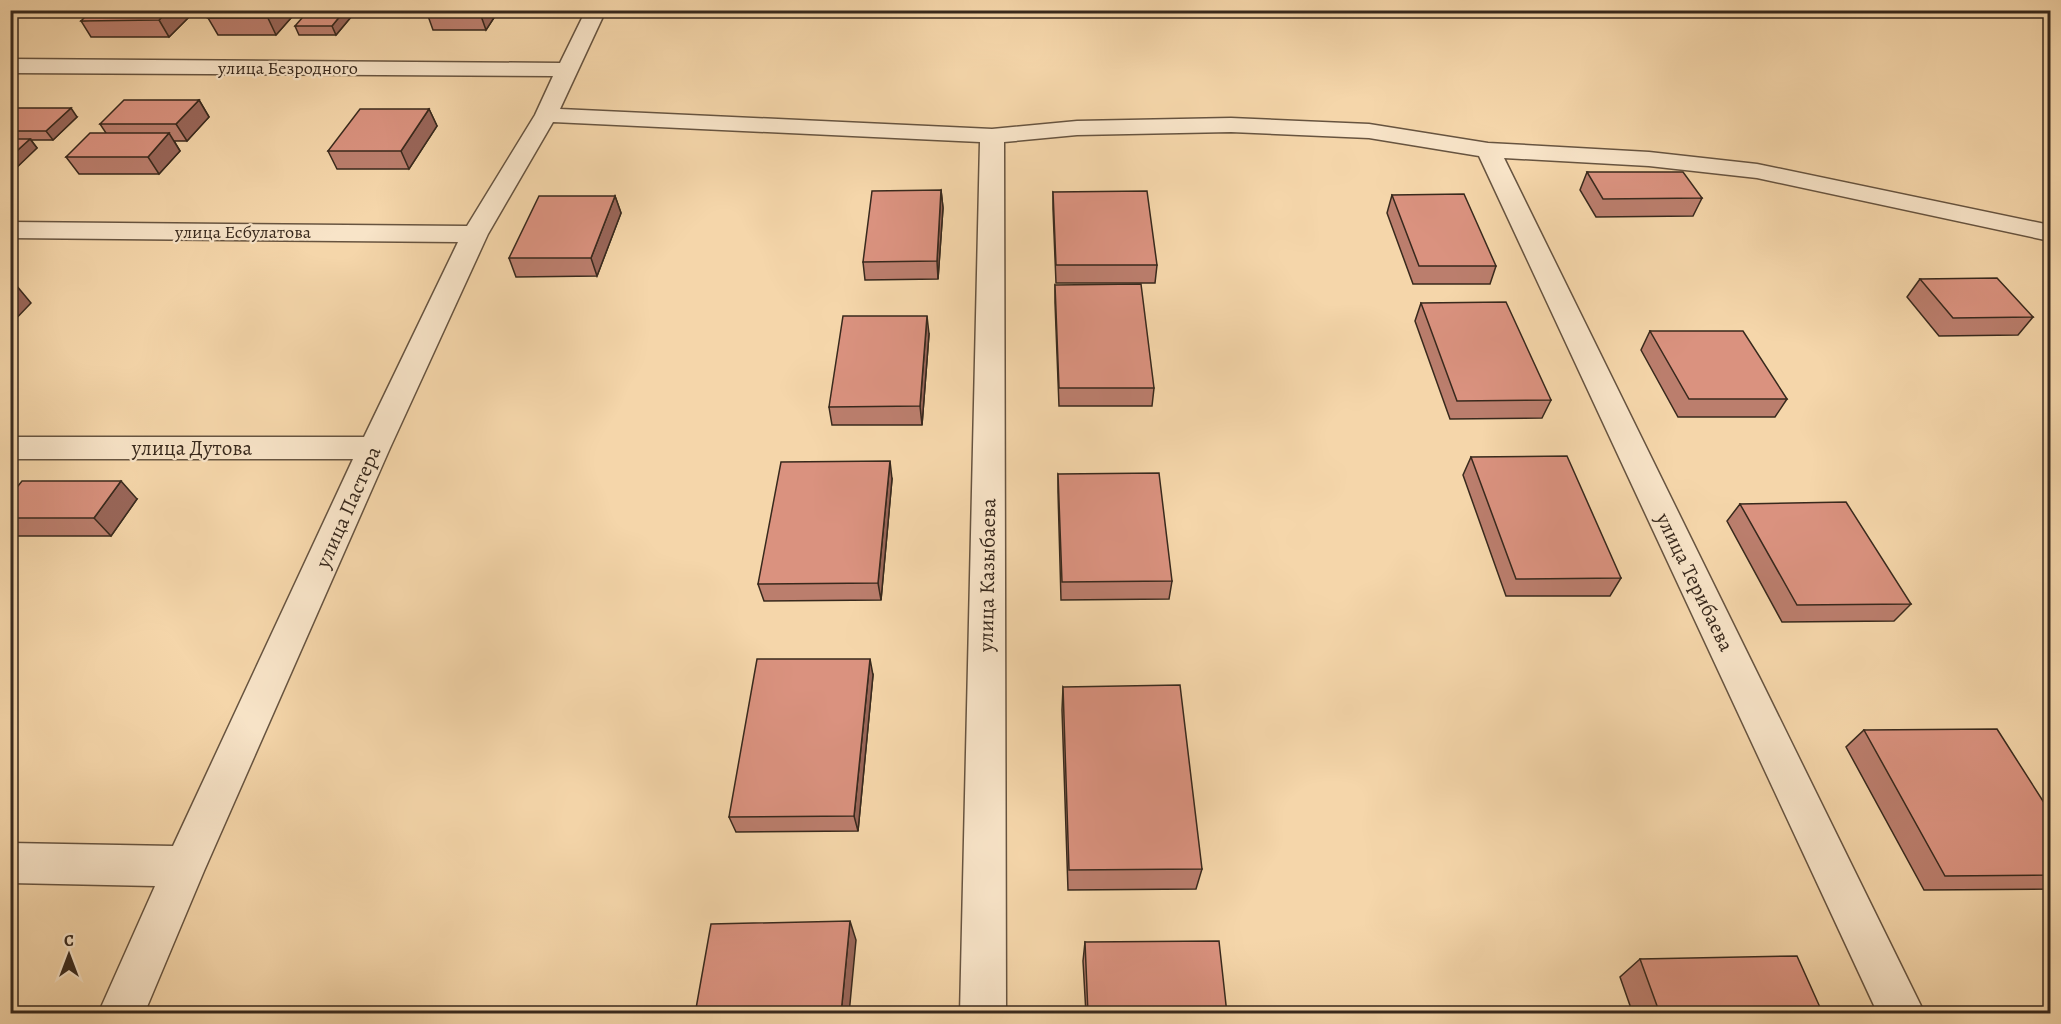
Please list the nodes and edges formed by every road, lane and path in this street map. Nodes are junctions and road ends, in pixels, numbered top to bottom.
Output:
1 (596, 10) edge
2 (10, 66) edge
3 (567, 70) junction
4 (546, 115) junction
5 (992, 136) junction
6 (1488, 150) junction
7 (10, 230) edge
8 (2050, 233) edge
9 (475, 234) junction
10 (10, 448) edge
11 (374, 448) junction
12 (10, 863) edge
13 (185, 866) junction
14 (122, 1014) edge
15 (982, 1014) edge
16 (1902, 1014) edge

1 - 3 street, улица Пастера
2 - 3 street, улица Безродного
3 - 4 street, улица Пастера
4 - 5 street
4 - 9 street, улица Пастера
5 - 6 street
5 - 15 street, улица Казыбаева
6 - 8 street
6 - 16 street, улица Терибаева
7 - 9 street, улица Есбулатова
9 - 11 street, улица Пастера
10 - 11 street, улица Дутова
11 - 13 street, улица Пастера
12 - 13 street
13 - 14 street, улица Пастера

